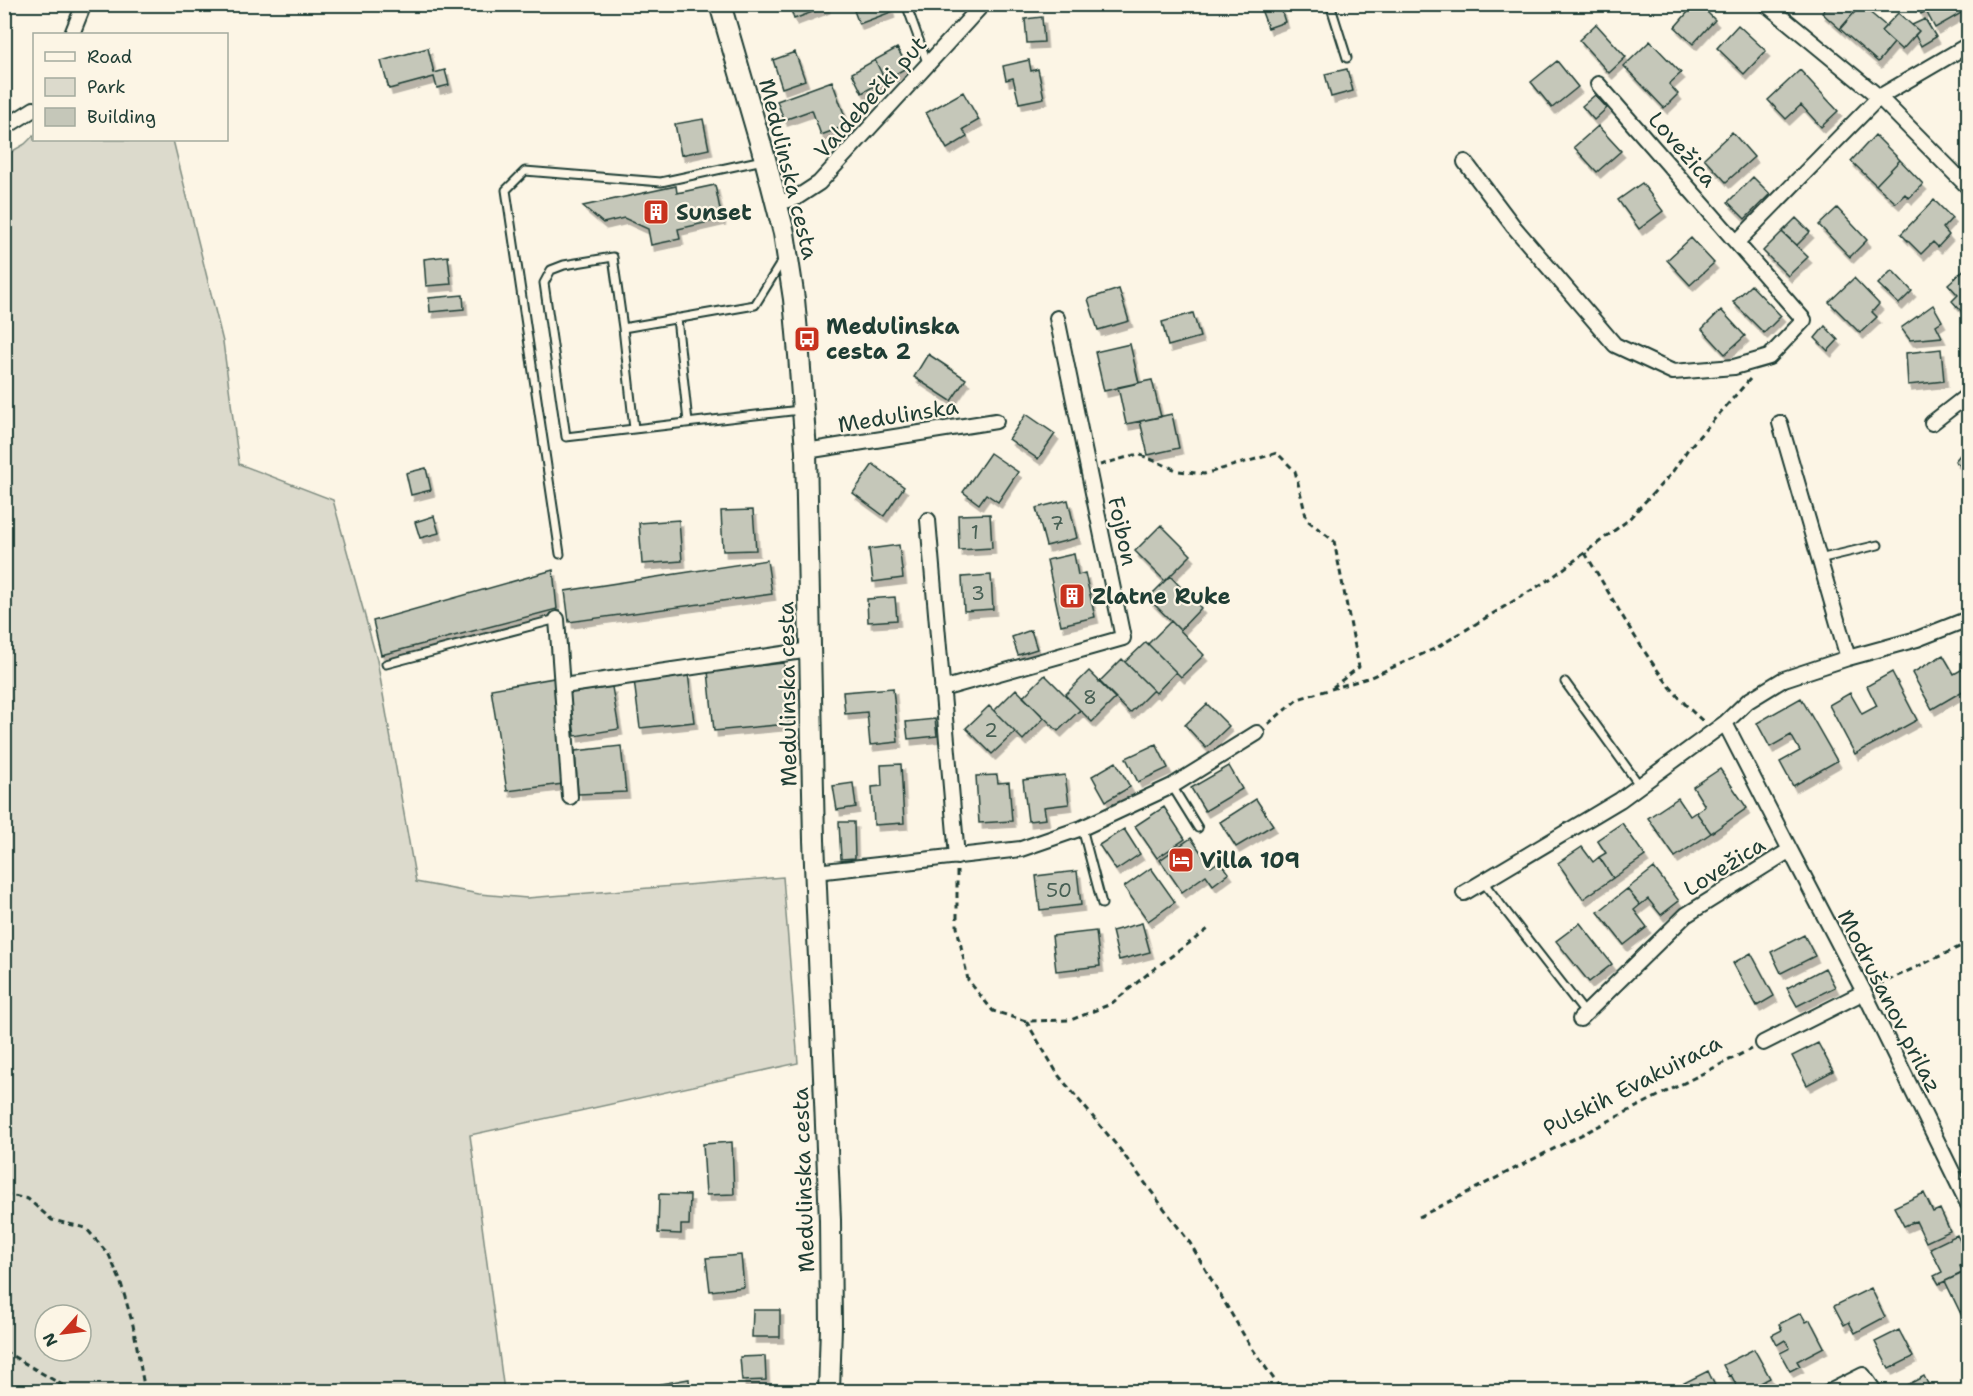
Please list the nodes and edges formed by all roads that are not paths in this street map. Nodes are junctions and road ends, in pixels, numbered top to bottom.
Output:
1 (84, 4) edge
2 (906, 4) edge
3 (983, 4) edge
4 (1330, 4) edge
5 (1766, 4) edge
6 (718, 7) edge
7 (72, 33) edge
8 (1968, 45) edge
9 (1347, 58) dead end
10 (928, 65) junction
11 (1598, 84) dead end
12 (1879, 98) junction
13 (33, 110) edge
14 (4, 128) edge
15 (765, 159) junction
16 (1465, 162) dead end
17 (1968, 187) edge
18 (777, 203) junction
19 (1737, 242) junction
20 (787, 253) junction
21 (677, 318) junction
22 (1058, 318) dead end
23 (623, 328) junction
24 (1968, 398) edge
25 (803, 409) junction
26 (996, 421) dead end
27 (688, 422) junction
28 (1780, 423) dead end
29 (1932, 423) dead end
30 (634, 429) junction
31 (806, 451) junction
32 (928, 520) dead end
33 (1878, 545) dead end
34 (560, 554) dead end
35 (1819, 559) junction
36 (557, 619) joint
37 (1968, 619) edge
38 (810, 650) junction
39 (1848, 658) junction
40 (386, 664) dead end
41 (1565, 682) dead end
42 (563, 686) junction
43 (942, 689) junction
44 (1720, 727) junction
45 (1257, 733) road end
46 (1172, 786) junction
47 (1640, 786) junction
48 (570, 797) dead end
49 (1082, 828) junction
50 (1198, 828) dead end
51 (1790, 850) junction
52 (957, 857) junction
53 (816, 873) junction
54 (1483, 882) junction
55 (1464, 893) dead end
56 (1102, 904) dead end
57 (1864, 992) junction
58 (1582, 1016) joint
59 (1763, 1043) road end
60 (1968, 1204) edge
61 (829, 1392) edge
62 (1830, 1392) edge
63 (1875, 1392) edge

1 - 7 street
2 - 10 lane
3 - 10 street, Valdebečki put
4 - 9 lane
5 - 12 street
6 - 15 main road, Medulinska cesta
8 - 12 street
10 - 18 street, Valdebečki put
11 - 19 street, Lovežica
12 - 17 street
12 - 19 street
13 - 14 street
15 - 18 main road, Medulinska cesta
15 - 34 lane
16 - 19 street, Lovežica
18 - 20 main road, Medulinska cesta
20 - 21 lane
20 - 25 main road, Medulinska cesta
21 - 23 lane
21 - 27 lane
22 - 43 street, Fojbon
23 - 30 lane
23 - 30 lane
24 - 29 street
25 - 27 lane
25 - 31 main road, Medulinska cesta
26 - 31 street, Medulinska
27 - 30 lane
28 - 35 street
31 - 38 main road, Medulinska cesta
32 - 43 street
33 - 35 lane
35 - 39 street
36 - 40 lane
36 - 42 street
37 - 39 street
38 - 42 street
38 - 53 main road, Medulinska cesta
39 - 44 street
41 - 47 lane
42 - 48 street
43 - 52 street
44 - 47 street
44 - 51 street, Lovežica
45 - 46 street
46 - 49 street
46 - 50 lane
47 - 54 street
49 - 52 street
49 - 56 lane
51 - 57 street, Modrušanov prilaz
51 - 58 street, Lovežica
52 - 53 street
53 - 61 main road, Medulinska cesta
54 - 55 street
54 - 58 lane
57 - 59 street
57 - 60 street, Modrušanov prilaz
62 - 63 street

